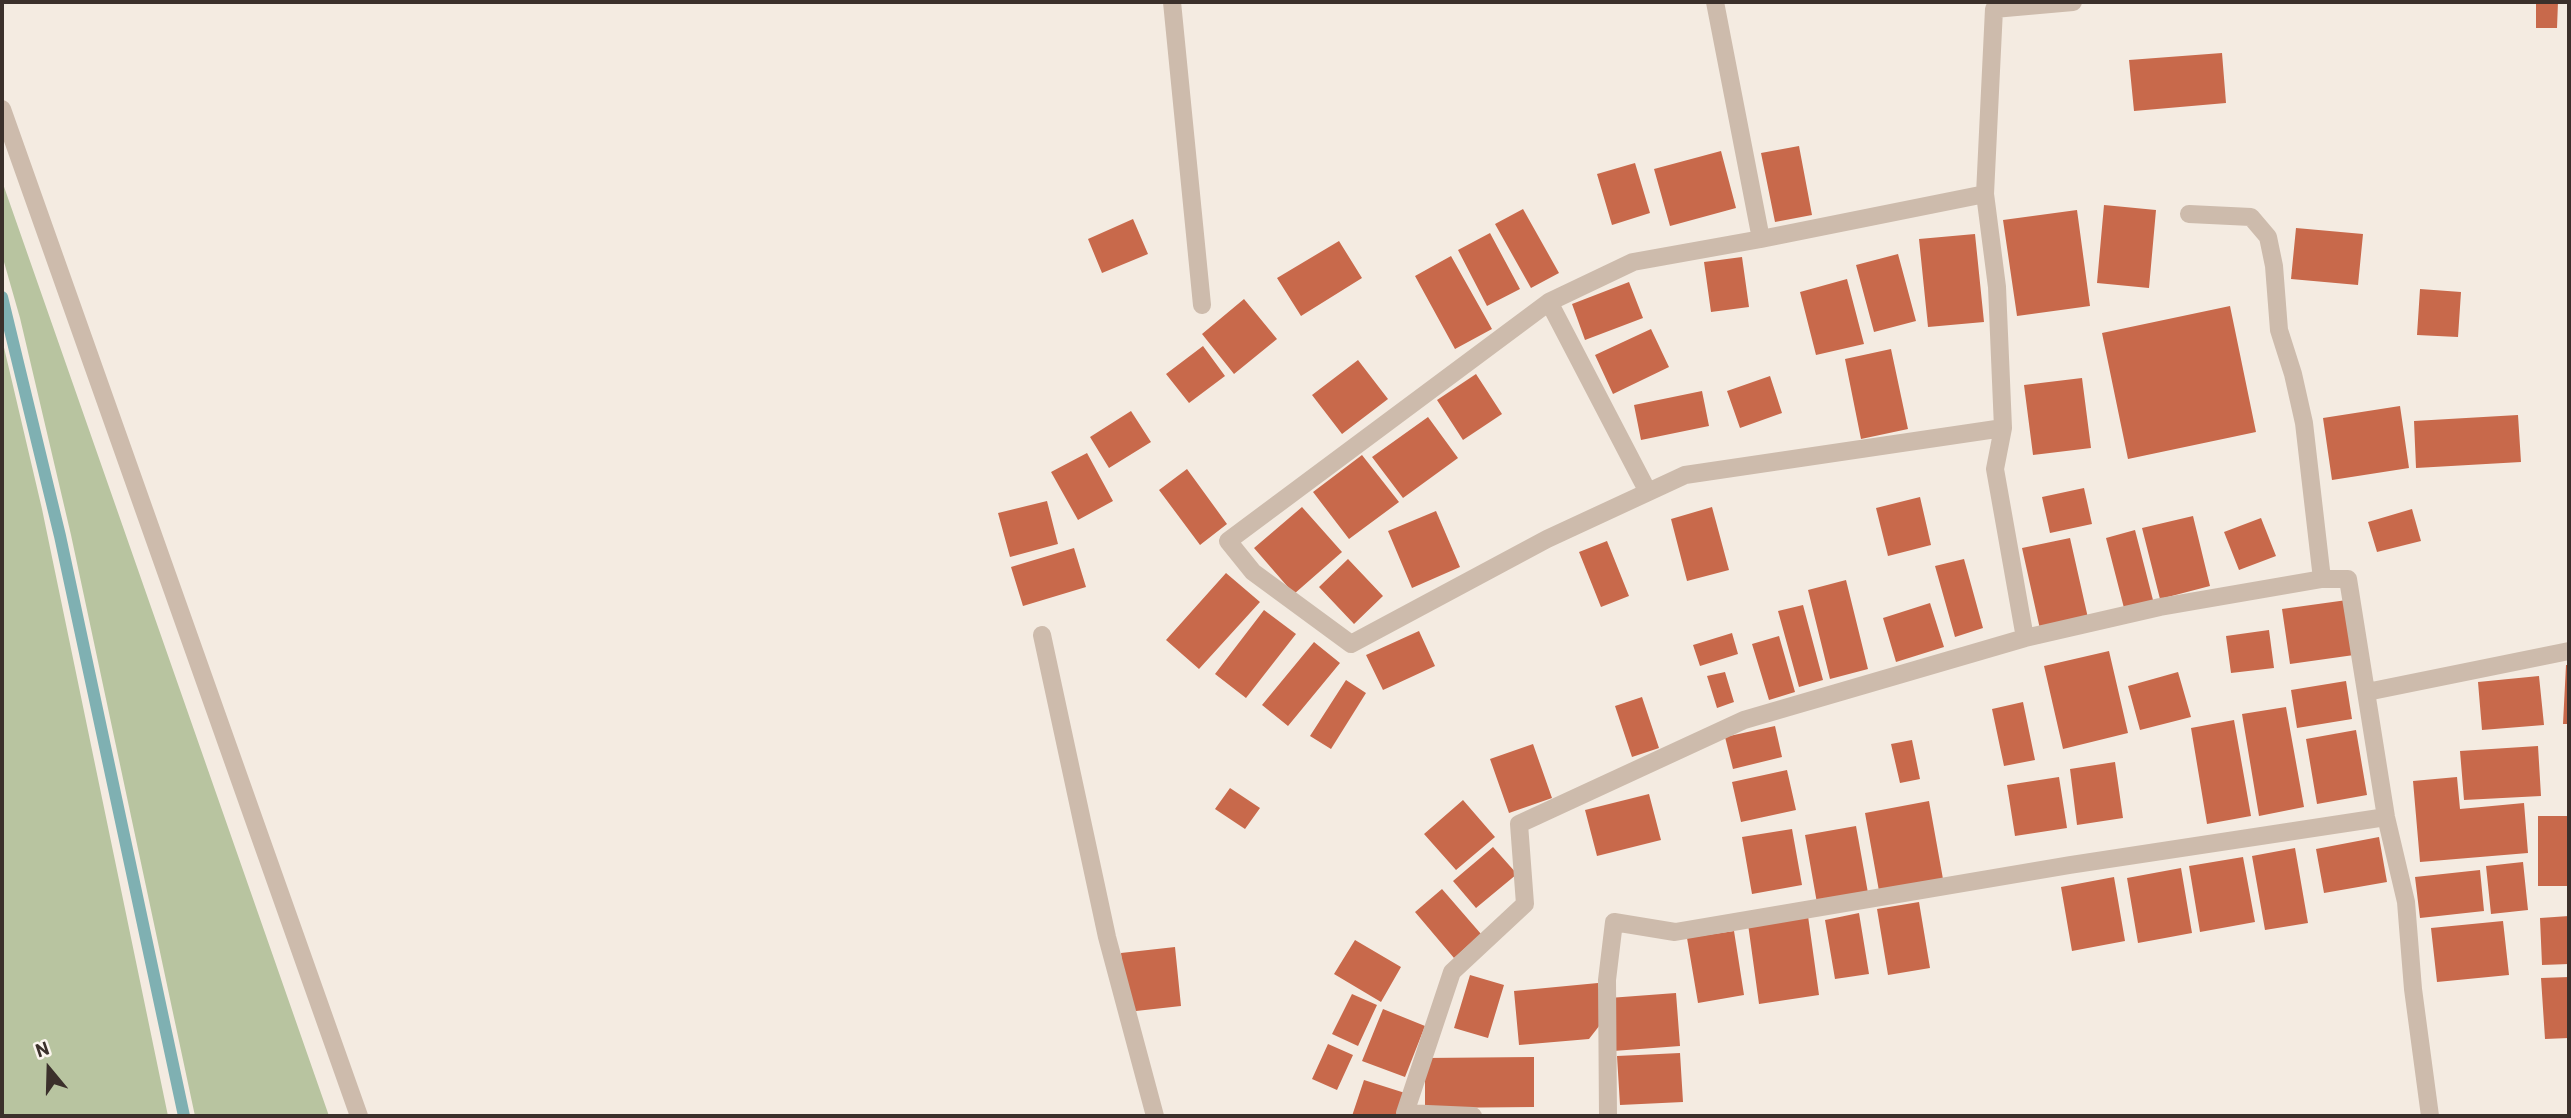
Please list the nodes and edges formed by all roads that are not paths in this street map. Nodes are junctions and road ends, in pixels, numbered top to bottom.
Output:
1 (1172, 2) edge
2 (1715, 2) edge
3 (2073, 2) edge
4 (2, 108) edge
5 (1985, 194) junction
6 (2189, 214) dead end
7 (1761, 239) junction
8 (1549, 302) junction
9 (1202, 305) dead end
10 (2003, 428) junction
11 (1648, 492) junction
12 (2322, 579) junction
13 (1042, 635) dead end
14 (2025, 638) junction
15 (2569, 651) edge
16 (2367, 692) junction
17 (2386, 817) junction
18 (359, 1116) edge
19 (1154, 1116) edge
20 (1473, 1116) edge
21 (1608, 1116) edge
22 (2430, 1116) edge

1 - 9 street
2 - 7 street
3 - 5 street
4 - 18 street
5 - 7 street
5 - 10 street
6 - 12 street
7 - 8 street
8 - 11 street
8 - 11 street
10 - 11 street
10 - 14 street
12 - 14 street
12 - 16 street
13 - 19 street
14 - 20 street
15 - 16 street
16 - 17 street
17 - 21 street
17 - 22 street

